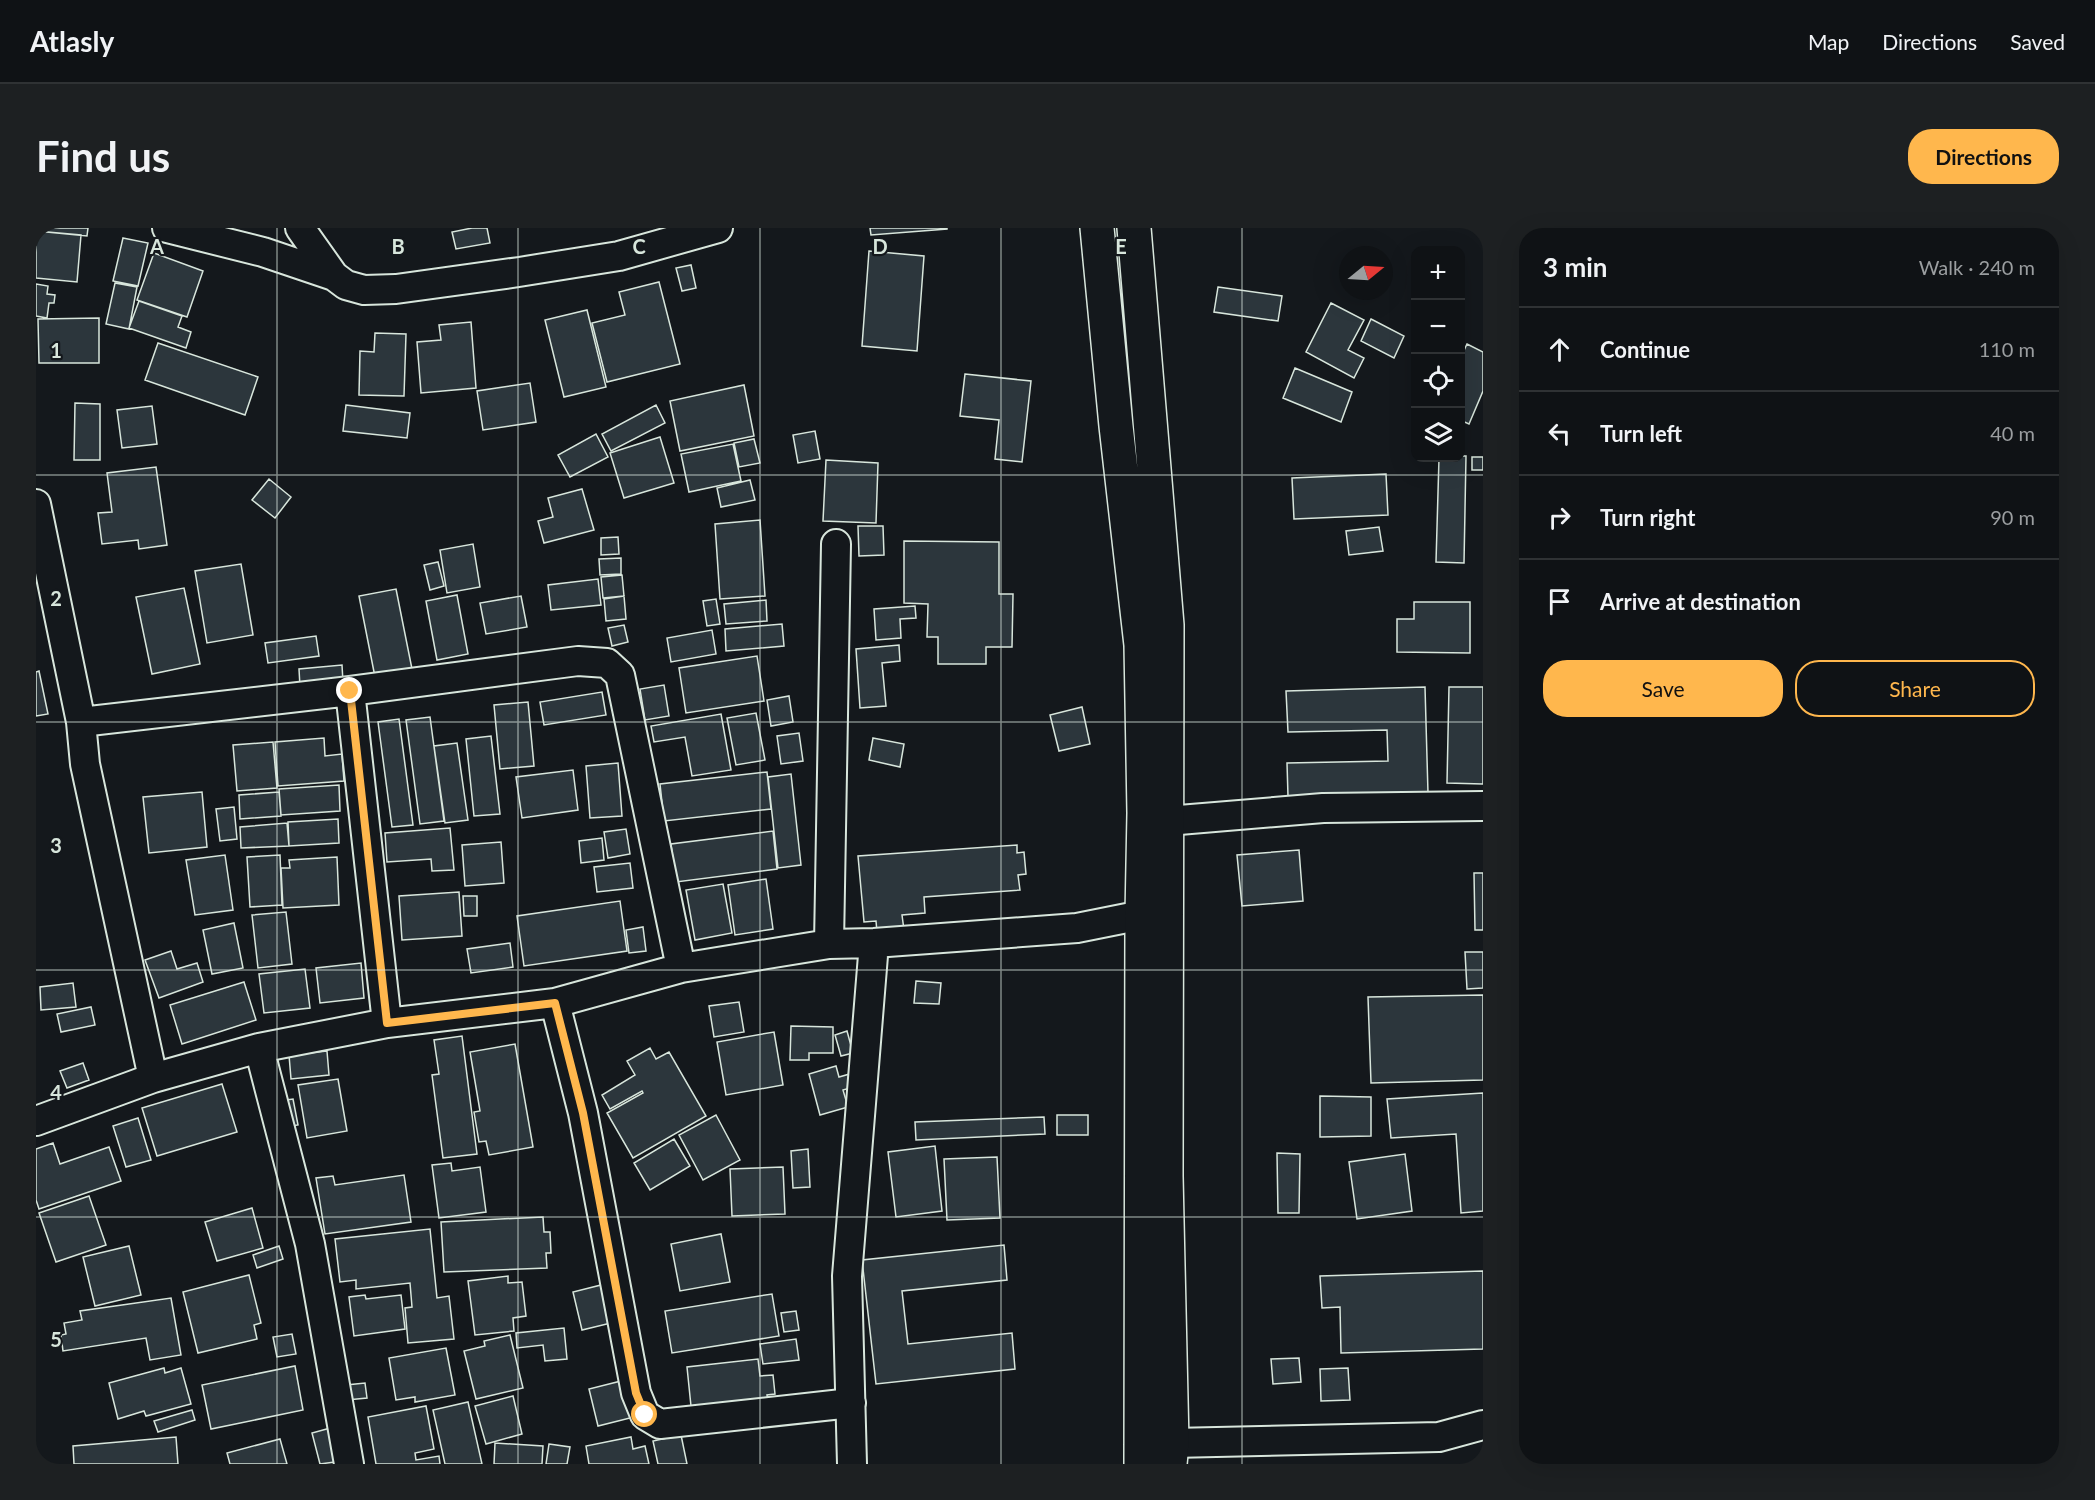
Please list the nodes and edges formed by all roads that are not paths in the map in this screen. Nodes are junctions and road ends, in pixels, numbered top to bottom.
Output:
1 (167, 228) edge
2 (300, 228) edge
3 (718, 228) edge
4 (1097, 228) edge
5 (1134, 228) edge
6 (334, 276) junction
7 (36, 504) edge
8 (836, 544) dead end
9 (350, 691) junction
10 (81, 723) junction
11 (1483, 806) edge
12 (1167, 821) junction
13 (1142, 915) junction
14 (874, 943) junction
15 (829, 944) junction
16 (681, 968) junction
17 (555, 1003) junction
18 (387, 1023) junction
19 (259, 1048) junction
20 (153, 1078) junction
21 (36, 1121) edge
22 (851, 1403) junction
23 (1483, 1425) edge
24 (1171, 1454) edge
25 (349, 1464) edge
26 (852, 1464) edge
27 (1141, 1464) edge

1 - 6 street
2 - 6 street
3 - 6 street
4 - 13 main road
5 - 12 main road
7 - 10 street
8 - 15 street
9 - 10 street
9 - 16 street
9 - 18 street
10 - 20 street
11 - 12 street
12 - 24 main road
13 - 14 street
13 - 27 main road
14 - 15 street
14 - 22 street
15 - 16 street
16 - 17 street
17 - 18 street
17 - 22 street
18 - 19 street
19 - 20 street
19 - 25 street
20 - 21 street
22 - 26 street
23 - 24 street

